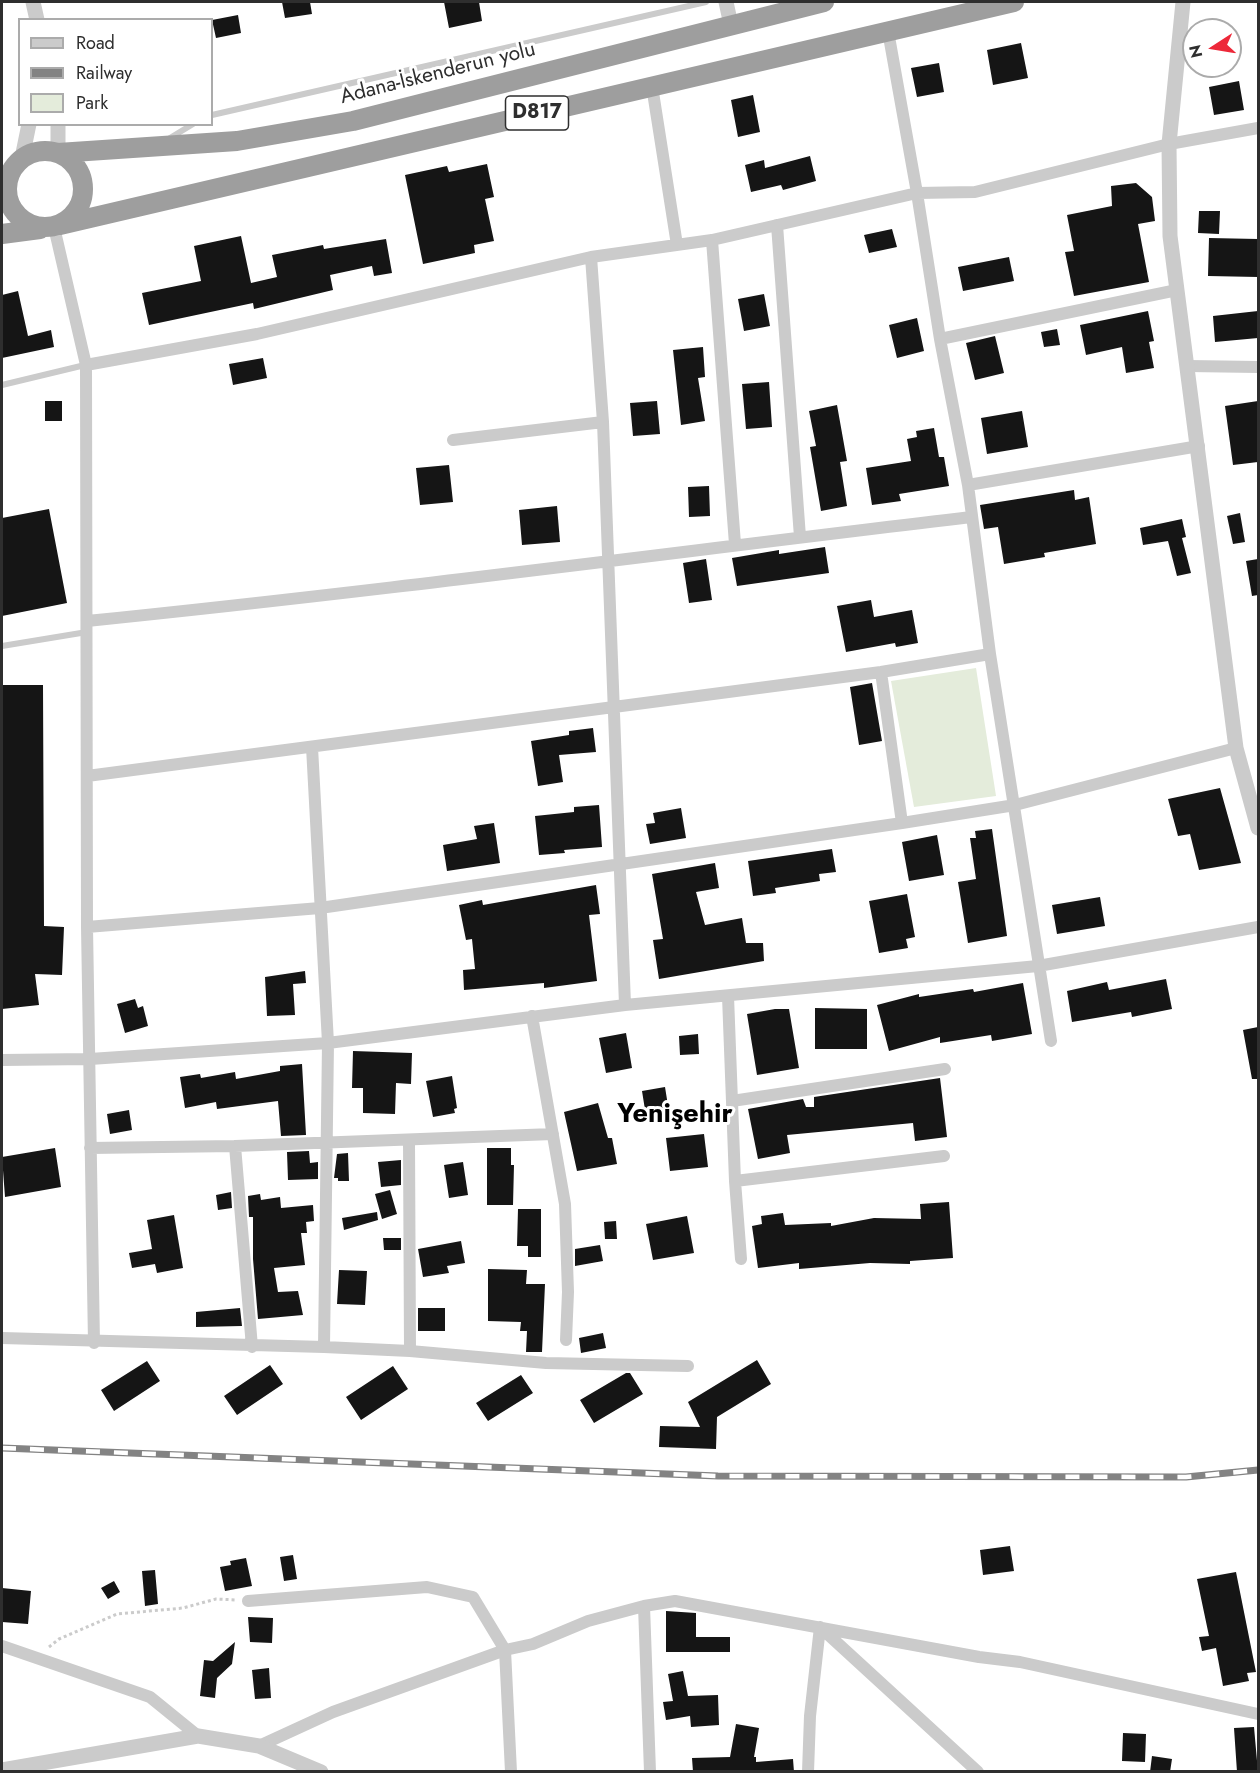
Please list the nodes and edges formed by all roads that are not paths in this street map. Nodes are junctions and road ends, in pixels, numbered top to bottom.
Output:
1 (34, 2) edge
2 (706, 2) edge
3 (726, 2) edge
4 (824, 2) edge
5 (1014, 2) edge
6 (1183, 2) edge
7 (35, 18) edge
8 (732, 25) junction
9 (888, 31) junction
10 (652, 86) junction
11 (213, 115) edge
12 (29, 126) edge
13 (58, 126) edge
14 (190, 126) edge
15 (1258, 128) edge
16 (1169, 144) junction
17 (158, 146) junction
18 (58, 153) junction
19 (22, 158) junction
20 (2, 166) edge
21 (917, 193) junction
22 (777, 225) junction
23 (54, 226) junction
24 (2, 234) edge
25 (712, 240) junction
26 (677, 245) junction
27 (591, 257) junction
28 (1177, 290) junction
29 (940, 339) junction
30 (86, 365) junction
31 (1188, 366) junction
32 (1258, 367) edge
33 (2, 385) edge
34 (603, 422) junction
35 (453, 440) dead end
36 (1199, 446) junction
37 (968, 486) junction
38 (971, 517) junction
39 (800, 537) junction
40 (735, 544) junction
41 (607, 560) junction
42 (87, 627) junction
43 (2, 646) edge
44 (990, 654) junction
45 (881, 672) junction
46 (611, 708) junction
47 (312, 747) junction
48 (1236, 748) junction
49 (87, 776) junction
50 (1015, 805) junction
51 (902, 823) junction
52 (1258, 828) edge
53 (618, 866) junction
54 (320, 908) junction
55 (87, 927) junction
56 (1258, 927) edge
57 (1038, 966) junction
58 (728, 996) junction
59 (625, 1005) junction
60 (532, 1017) junction
61 (1051, 1041) dead end
62 (328, 1043) junction
63 (90, 1059) junction
64 (2, 1060) edge
65 (945, 1069) dead end
66 (732, 1101) junction
67 (553, 1134) junction
68 (409, 1141) junction
69 (328, 1144) junction
70 (235, 1146) junction
71 (90, 1148) junction
72 (944, 1156) dead end
73 (735, 1181) junction
74 (741, 1259) dead end
75 (2, 1338) edge
76 (566, 1340) dead end
77 (94, 1343) junction
78 (252, 1347) junction
79 (324, 1347) junction
80 (410, 1351) junction
81 (688, 1366) dead end
82 (248, 1601) road end
83 (644, 1606) junction
84 (820, 1627) junction
85 (2, 1646) edge
86 (505, 1650) junction
87 (1258, 1714) edge
88 (198, 1736) junction
89 (259, 1746) junction
90 (2, 1770) edge
91 (321, 1772) edge
92 (511, 1772) edge
93 (650, 1772) edge
94 (808, 1772) edge
95 (978, 1772) edge

1 - 7 street
2 - 11 lane
3 - 8 street
4 - 8 highway, Adana-İskenderun yolu / D817
5 - 9 highway, D817
6 - 16 street
8 - 17 highway, Adana-İskenderun yolu / D817
9 - 10 highway, D817
9 - 21 street
10 - 23 highway, D817
10 - 26 street
12 - 19 street
13 - 18 street
14 - 17 lane
15 - 16 street
16 - 21 street
16 - 28 street
17 - 18 highway, Adana-İskenderun yolu / D817
18 - 19 highway
18 - 23 highway
19 - 20 highway
19 - 23 highway
21 - 22 street
21 - 29 street
22 - 25 street
22 - 39 street
23 - 24 highway, D817
23 - 30 street
25 - 26 street
25 - 40 street
26 - 27 street
27 - 30 street
27 - 34 street
28 - 29 street
28 - 31 street
29 - 37 street
30 - 33 lane
30 - 42 street
31 - 32 street
31 - 36 street
34 - 35 street
34 - 41 street
36 - 37 street
36 - 48 street
37 - 38 street
38 - 39 street
38 - 44 street
39 - 40 street
40 - 41 street
41 - 42 street
41 - 46 street
42 - 43 lane
42 - 49 street
44 - 45 street
44 - 50 street
45 - 46 street
45 - 51 street
46 - 47 street
46 - 53 street
47 - 49 street
47 - 54 street
48 - 50 street
48 - 52 street
49 - 55 street
50 - 51 street
50 - 57 street
51 - 53 street
53 - 54 street
53 - 59 street
54 - 55 street
54 - 62 street
55 - 63 street
56 - 57 street
57 - 58 street
57 - 61 street
58 - 59 street
58 - 66 street
59 - 60 street
60 - 62 street
60 - 67 street
62 - 63 street
62 - 69 street
63 - 64 street
63 - 71 street
65 - 66 street
66 - 73 street
67 - 68 street
67 - 76 street
68 - 69 street
68 - 80 street
69 - 70 street
69 - 79 street
70 - 71 street
70 - 78 street
71 - 77 street
72 - 73 street
73 - 74 street
75 - 77 street
77 - 78 street
78 - 79 street
79 - 80 street
80 - 81 street
82 - 86 street
83 - 84 street
83 - 86 street
83 - 93 street
84 - 87 street
84 - 94 street
84 - 95 street
85 - 88 street
86 - 89 street
86 - 92 street
88 - 89 street
88 - 90 street
89 - 91 street

